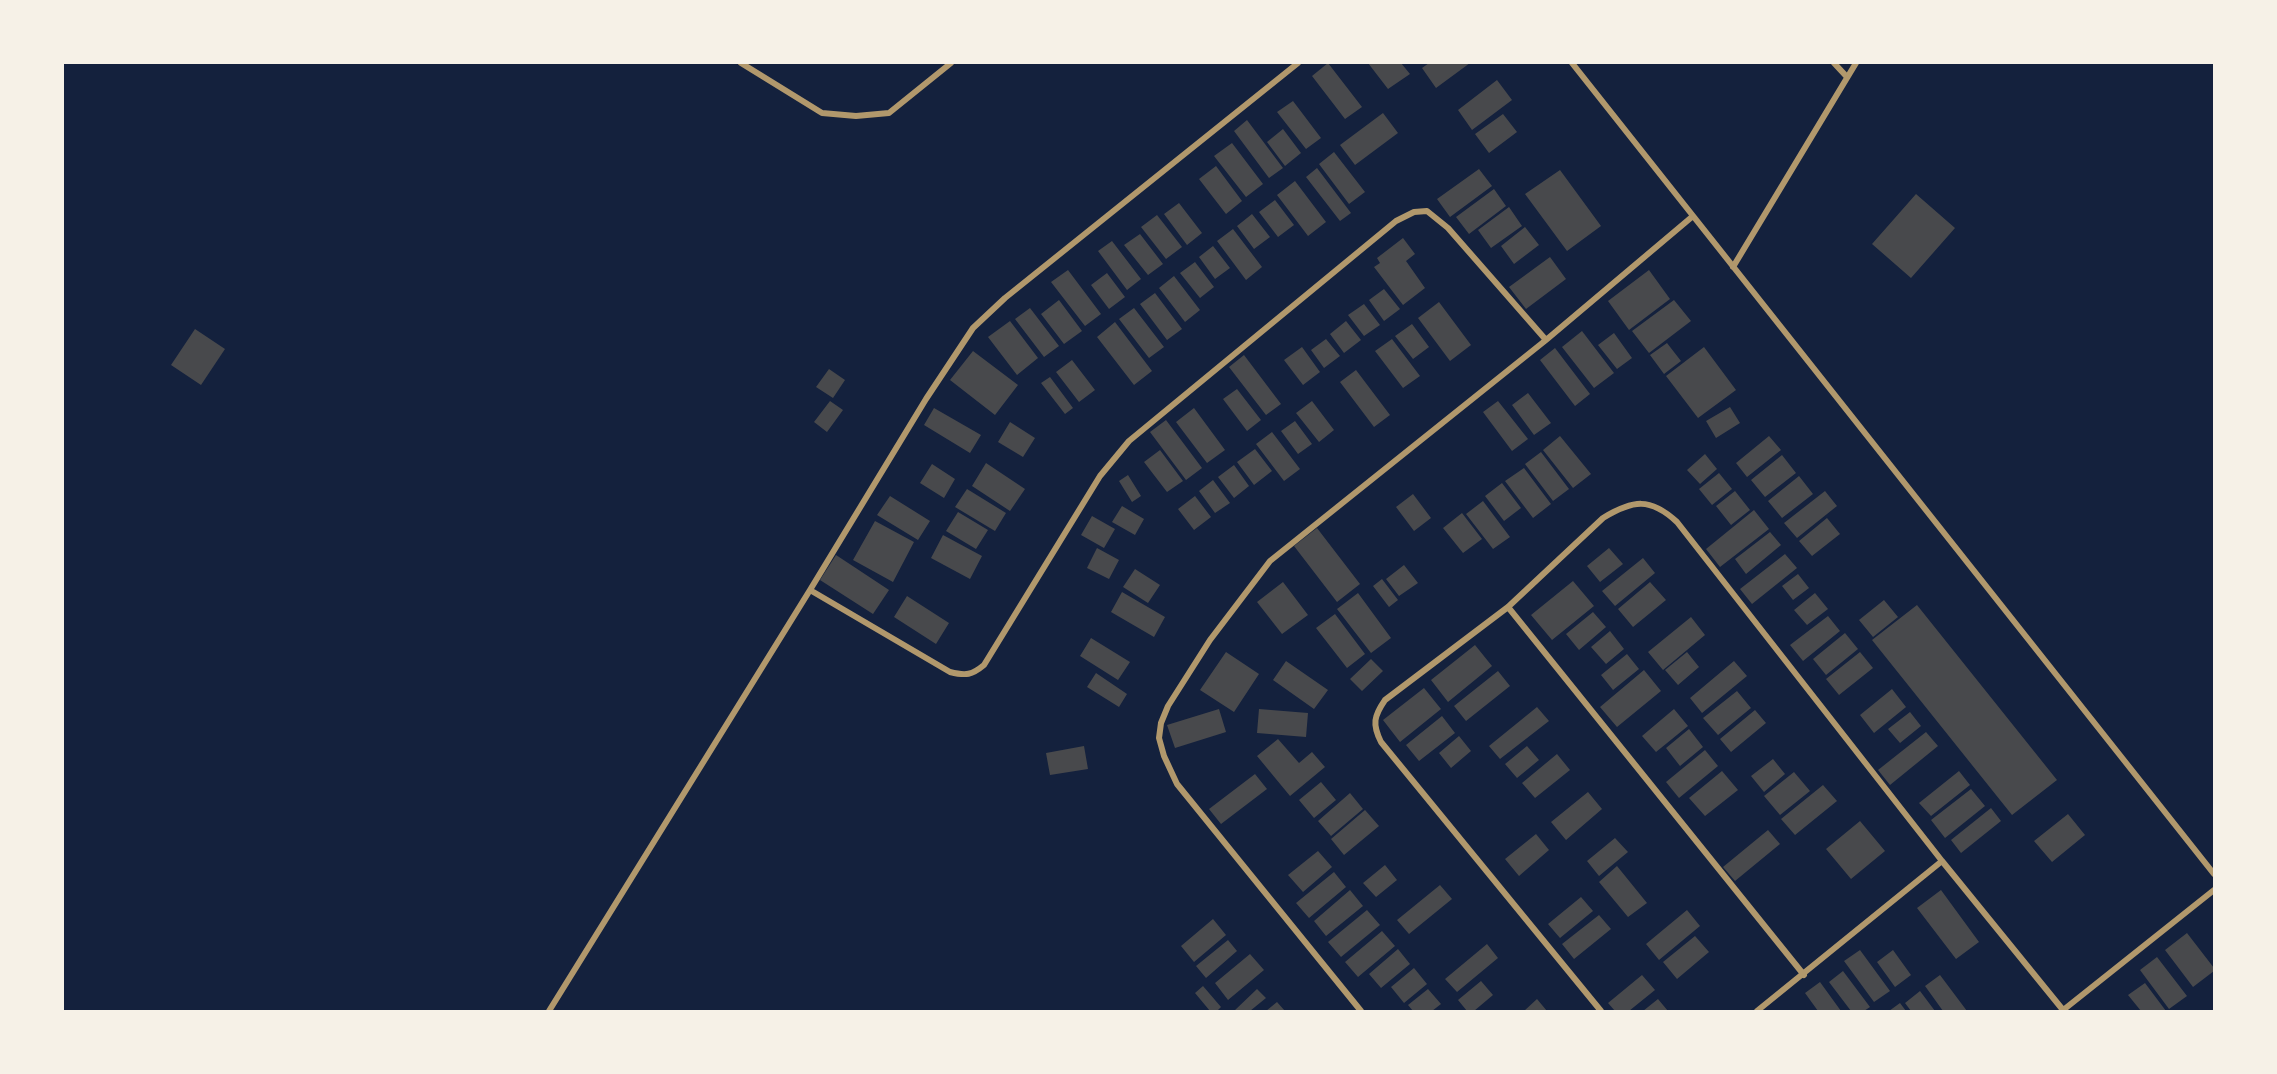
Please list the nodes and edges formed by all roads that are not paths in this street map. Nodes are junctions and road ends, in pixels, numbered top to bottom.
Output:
1 (741, 63) edge
2 (951, 63) edge
3 (1298, 63) edge
4 (1572, 63) edge
5 (1834, 63) edge
6 (1856, 63) edge
7 (1847, 77) junction
8 (1693, 216) junction
9 (1733, 267) junction
10 (1546, 340) junction
11 (810, 590) junction
12 (1508, 607) junction
13 (1942, 861) junction
14 (2214, 873) edge
15 (2214, 890) edge
16 (1804, 975) junction
17 (549, 1011) edge
18 (1361, 1011) edge
19 (1601, 1011) edge
20 (1757, 1011) edge
21 (2062, 1011) edge

1 - 2 street
3 - 11 street
4 - 8 street
5 - 7 street
6 - 7 street
7 - 9 street
8 - 9 street
8 - 10 street
9 - 14 street
10 - 11 street
10 - 18 street
11 - 17 street
12 - 13 street
12 - 16 street
12 - 19 street
13 - 16 street
13 - 21 street
15 - 21 street
16 - 20 street

